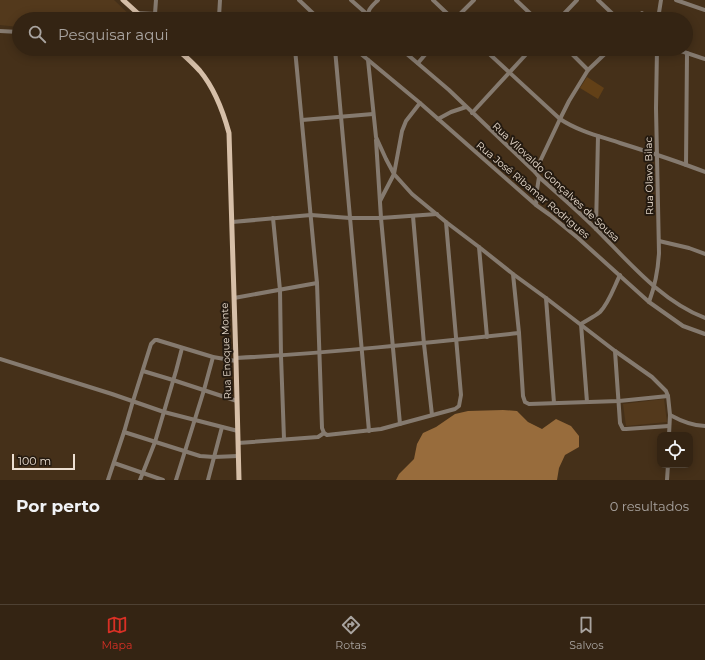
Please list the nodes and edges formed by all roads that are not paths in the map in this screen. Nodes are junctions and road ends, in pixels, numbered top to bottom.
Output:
1 (122, 0) edge
2 (156, 0) edge
3 (220, 0) edge
4 (299, 0) edge
5 (351, 0) edge
6 (378, 0) edge
7 (433, 0) edge
8 (474, 0) edge
9 (516, 0) edge
10 (577, 0) edge
11 (598, 0) edge
12 (661, 0) edge
13 (676, 0) edge
14 (705, 10) edge
15 (136, 12) edge
16 (155, 12) edge
17 (219, 12) edge
18 (312, 12) edge
19 (364, 12) edge
20 (368, 12) edge
21 (446, 12) edge
22 (461, 12) edge
23 (529, 12) edge
24 (566, 12) edge
25 (611, 12) edge
26 (659, 12) edge
27 (0, 31) edge
28 (12, 32) edge
29 (693, 55) edge
30 (185, 56) edge
31 (296, 56) edge
32 (336, 56) edge
33 (363, 56) edge
34 (410, 56) edge
35 (424, 56) edge
36 (492, 56) edge
37 (525, 56) edge
38 (574, 56) edge
39 (603, 56) edge
40 (657, 56) edge
41 (687, 56) edge
42 (705, 59) edge
43 (368, 60) junction
44 (418, 63) junction
45 (588, 70) junction
46 (510, 72) junction
47 (420, 103) junction
48 (466, 107) junction
49 (472, 113) junction
50 (373, 114) junction
51 (341, 117) junction
52 (438, 119) junction
53 (560, 119) junction
54 (302, 120) junction
55 (598, 136) junction
56 (376, 137) junction
57 (657, 155) junction
58 (686, 165) junction
59 (535, 172) junction
60 (705, 172) edge
61 (394, 174) junction
62 (539, 176) junction
63 (380, 201) junction
64 (536, 205) junction
65 (437, 214) junction
66 (311, 215) junction
67 (413, 216) junction
68 (273, 218) junction
69 (350, 218) junction
70 (381, 218) junction
71 (232, 222) junction
72 (446, 222) junction
73 (596, 229) junction
74 (659, 241) junction
75 (479, 247) junction
76 (705, 254) edge
77 (513, 274) junction
78 (620, 275) junction
79 (317, 283) junction
80 (654, 287) junction
81 (280, 290) junction
82 (234, 298) junction
83 (546, 298) junction
84 (649, 302) junction
85 (705, 318) edge
86 (581, 324) junction
87 (519, 333) junction
88 (705, 334) edge
89 (487, 337) junction
90 (456, 340) junction
91 (424, 344) junction
92 (393, 346) junction
93 (182, 348) junction
94 (362, 349) junction
95 (615, 351) junction
96 (320, 353) junction
97 (281, 356) junction
98 (213, 357) junction
99 (0, 359) edge
100 (236, 360) junction
101 (143, 371) junction
102 (173, 380) junction
103 (204, 390) junction
104 (668, 396) junction
105 (133, 401) junction
106 (237, 401) junction
107 (619, 401) junction
108 (587, 402) junction
109 (554, 403) junction
110 (164, 412) junction
111 (432, 415) junction
112 (670, 415) junction
113 (194, 419) junction
114 (400, 424) junction
115 (669, 426) junction
116 (705, 426) edge
117 (222, 427) junction
118 (238, 431) junction
119 (369, 431) junction
120 (124, 432) junction
121 (669, 432) edge
122 (324, 433) junction
123 (284, 439) junction
124 (155, 442) junction
125 (238, 443) junction
126 (184, 451) junction
127 (238, 456) junction
128 (214, 457) junction
129 (114, 463) junction
130 (668, 468) edge
131 (143, 473) junction
132 (108, 480) edge
133 (140, 480) edge
134 (163, 480) edge
135 (176, 480) edge
136 (208, 480) edge
137 (239, 480) edge
138 (667, 480) edge

1 - 15 main road
2 - 16 street
3 - 17 street
4 - 18 street
5 - 19 street
6 - 20 street
7 - 21 street
8 - 22 street
9 - 23 street
10 - 24 street
11 - 25 street
12 - 26 street
13 - 14 street
27 - 28 street
29 - 42 street
30 - 71 main road, Rua Enoque Monte
31 - 54 street
32 - 51 street
33 - 43 street, Rua José Ribamar Rodrigues
34 - 44 street, Rua Vilovaldo Gonçalves de Sousa
35 - 44 street
36 - 46 street
37 - 46 street
38 - 45 street
39 - 45 street
40 - 57 street, Rua Olavo Bilac
41 - 58 street
43 - 47 street, Rua José Ribamar Rodrigues
43 - 50 street
44 - 48 street, Rua Vilovaldo Gonçalves de Sousa
45 - 53 street
46 - 49 street
46 - 53 street
47 - 52 street, Rua José Ribamar Rodrigues
47 - 61 street
48 - 49 street, Rua Vilovaldo Gonçalves de Sousa
48 - 52 street
49 - 59 street, Rua Vilovaldo Gonçalves de Sousa
50 - 51 street
50 - 56 street
51 - 54 street
51 - 69 street
52 - 64 street, Rua José Ribamar Rodrigues
53 - 55 street
53 - 59 street
54 - 66 street
55 - 57 street
55 - 73 street
56 - 61 street
56 - 63 street
57 - 58 street
57 - 74 street, Rua Olavo Bilac
58 - 60 street
59 - 62 street, Rua Vilovaldo Gonçalves de Sousa
61 - 63 street
61 - 65 street
62 - 64 street
62 - 73 street, Rua Vilovaldo Gonçalves de Sousa
63 - 70 street
64 - 78 street, Rua José Ribamar Rodrigues
65 - 67 street
65 - 72 street
66 - 68 street
66 - 69 street
66 - 79 street
67 - 70 street
67 - 91 street
68 - 71 street
68 - 81 street
69 - 70 street
69 - 94 street
70 - 92 street
71 - 82 main road, Rua Enoque Monte
72 - 75 street
72 - 90 street
73 - 80 street, Rua Vilovaldo Gonçalves de Sousa
74 - 76 street
74 - 80 street, Rua Olavo Bilac
75 - 77 street
75 - 89 street
77 - 83 street
77 - 87 street
78 - 84 street, Rua José Ribamar Rodrigues
78 - 86 street
79 - 81 street
79 - 96 street
80 - 84 street, Rua Olavo Bilac
80 - 85 street, Rua Vilovaldo Gonçalves de Sousa
81 - 82 street
81 - 97 street
82 - 100 main road, Rua Enoque Monte
83 - 86 street
83 - 109 street
84 - 88 street, Rua José Ribamar Rodrigues
86 - 95 street
86 - 108 street
87 - 89 street
87 - 109 street
89 - 90 street
90 - 91 street
90 - 111 street
91 - 92 street
91 - 111 street
92 - 94 street
92 - 114 street
93 - 98 street
93 - 101 street
93 - 102 street
94 - 96 street
94 - 119 street
95 - 104 street
95 - 107 street
96 - 97 street
96 - 122 street
97 - 100 street
97 - 123 street
98 - 100 street
98 - 103 street
99 - 105 street
100 - 106 main road, Rua Enoque Monte
101 - 102 street
101 - 105 street
102 - 103 street
102 - 110 street
103 - 106 street
103 - 113 street
104 - 107 street
104 - 112 street
105 - 110 street
105 - 120 street
106 - 118 main road, Rua Enoque Monte
107 - 108 street
107 - 115 street
108 - 109 street
110 - 113 street
110 - 124 street
111 - 114 street
112 - 115 street
112 - 116 street
113 - 117 street
113 - 126 street
114 - 119 street
115 - 121 street
117 - 118 street
117 - 128 street
118 - 125 main road, Rua Enoque Monte
119 - 122 street
120 - 124 street
120 - 129 street
122 - 123 street
123 - 125 street
124 - 126 street
124 - 131 street
125 - 127 main road, Rua Enoque Monte
126 - 128 street
126 - 135 street
127 - 128 street
127 - 137 main road, Rua Enoque Monte
128 - 136 street
129 - 131 street
129 - 132 street
130 - 138 street
131 - 133 street
131 - 134 street

